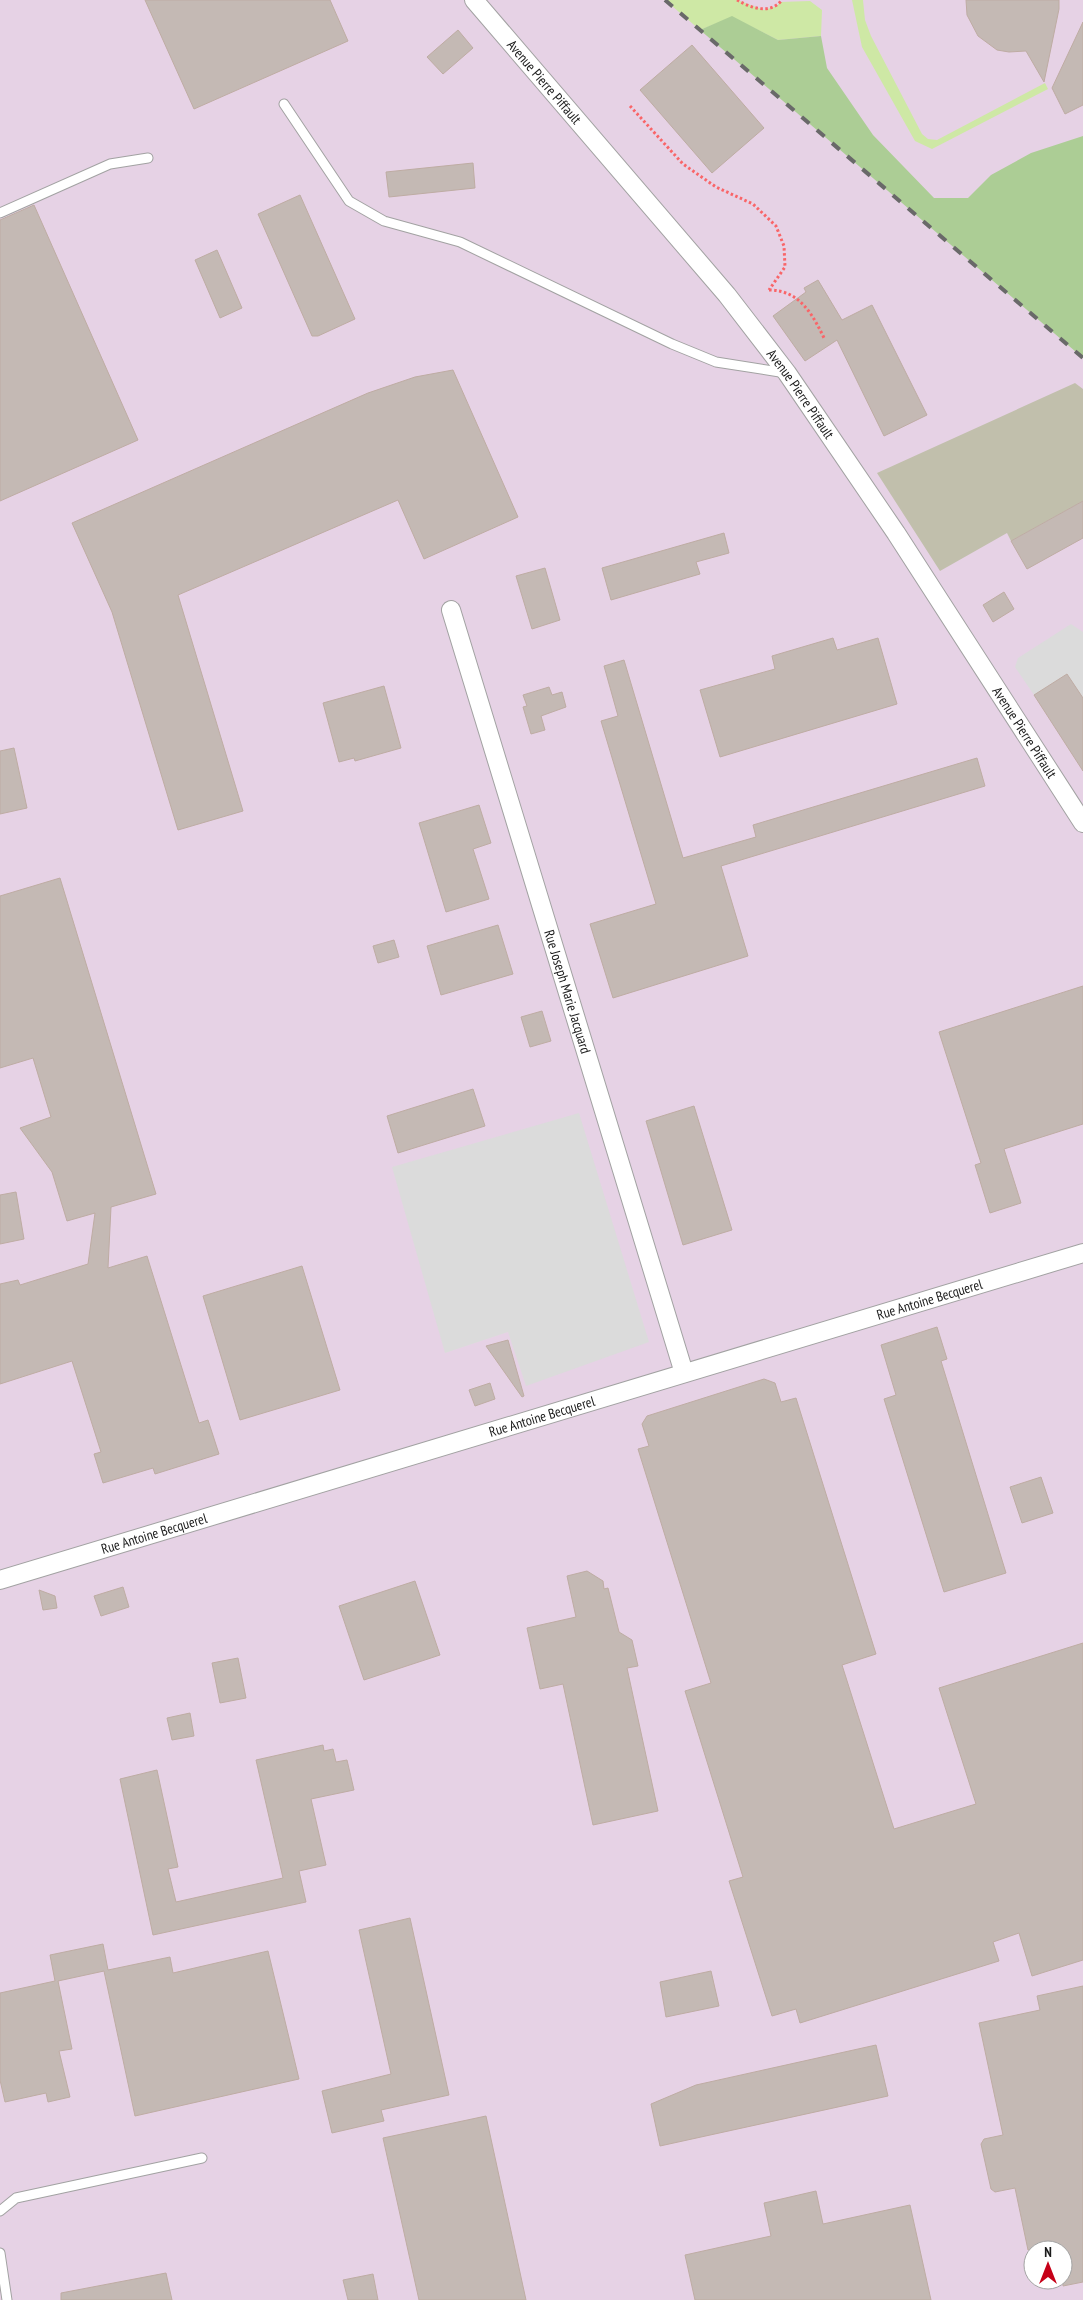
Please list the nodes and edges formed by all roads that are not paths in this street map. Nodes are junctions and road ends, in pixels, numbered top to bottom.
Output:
1 (474, 0) edge
2 (284, 104) dead end
3 (148, 158) dead end
4 (0, 213) edge
5 (787, 373) junction
6 (451, 610) dead end
7 (1083, 823) edge
8 (1083, 1253) edge
9 (684, 1373) junction
10 (0, 1580) edge
11 (202, 2158) dead end
12 (0, 2211) edge
13 (0, 2253) edge
14 (7, 2300) edge

1 - 5 street, Avenue Pierre Piffault
2 - 5 lane
3 - 4 lane
5 - 7 street, Avenue Pierre Piffault
6 - 9 street, Rue Joseph Marie Jacquard
8 - 9 street, Rue Antoine Becquerel
9 - 10 street, Rue Antoine Becquerel
11 - 12 lane
13 - 14 lane

